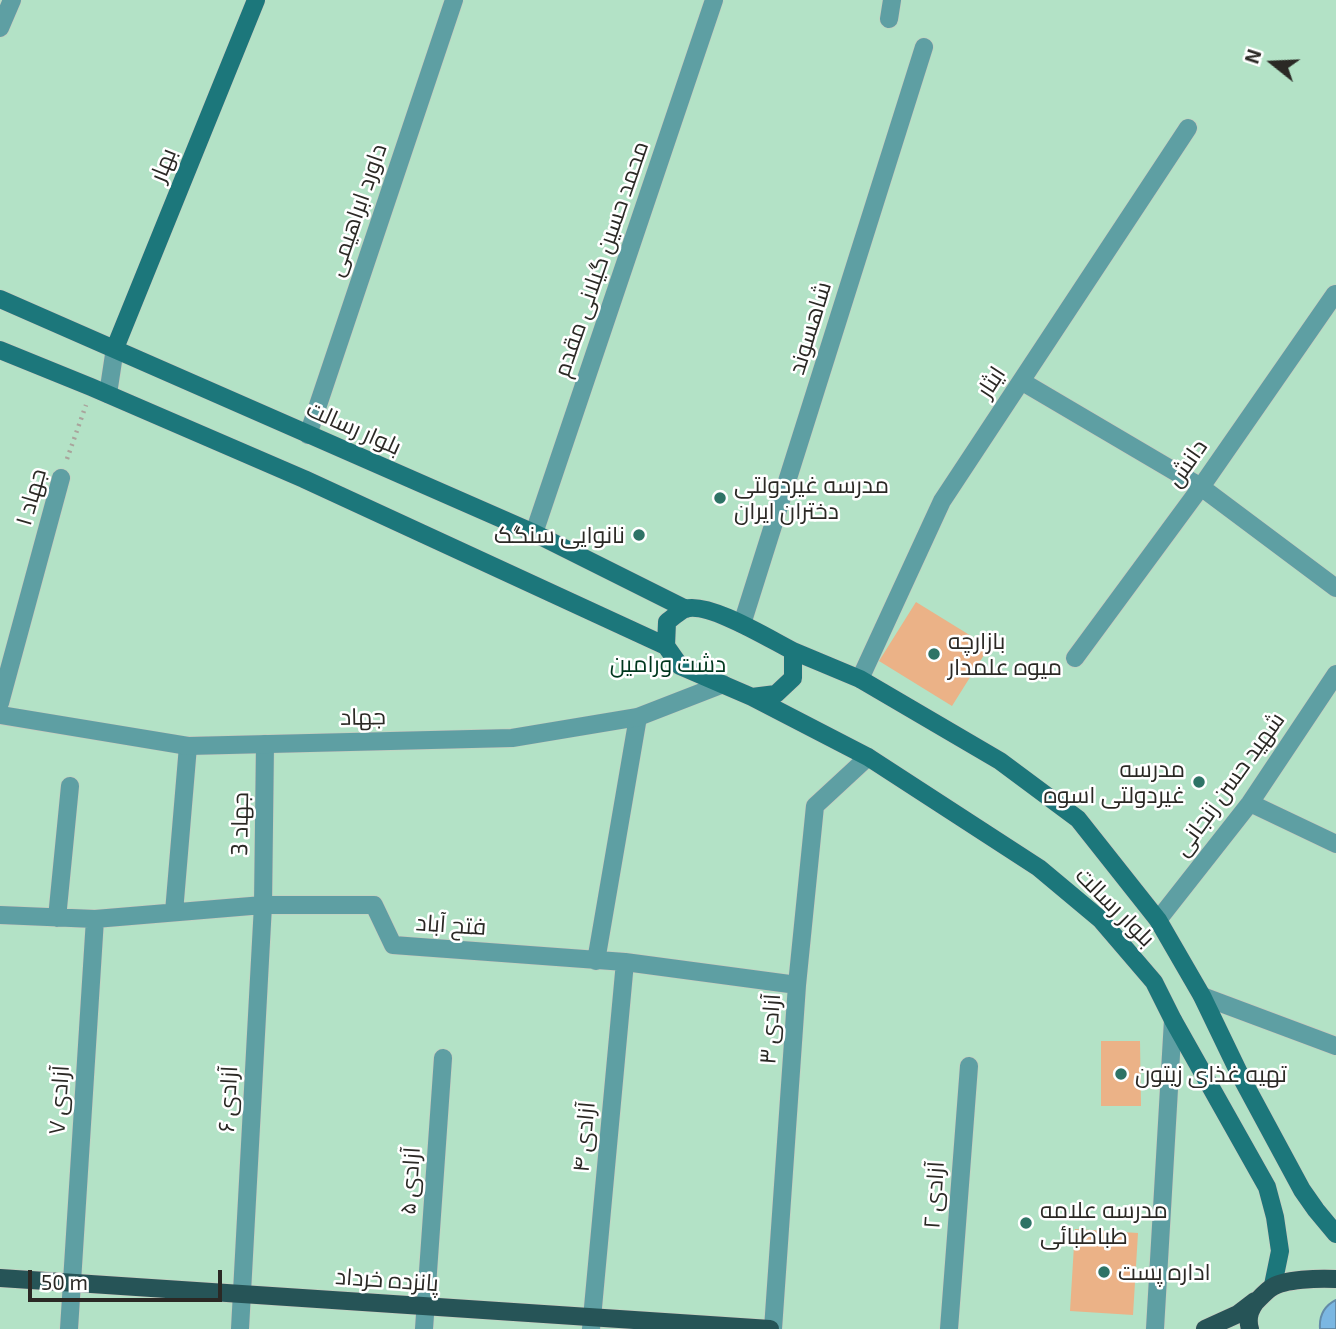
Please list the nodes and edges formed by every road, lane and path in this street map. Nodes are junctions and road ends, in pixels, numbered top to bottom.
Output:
1 (12, 0) edge
2 (256, 0) edge
3 (454, 0) edge
4 (706, 0) edge
5 (714, 0) edge
6 (892, 0) edge
7 (889, 19) dead end
8 (0, 28) edge
9 (924, 47) dead end
10 (1188, 128) dead end
11 (1335, 295) edge
12 (0, 299) edge
13 (115, 348) junction
14 (0, 350) edge
15 (1021, 381) junction
16 (99, 391) junction
17 (308, 435) junction
18 (61, 478) joint
19 (1200, 487) junction
20 (534, 533) junction
21 (1336, 588) edge
22 (686, 608) junction
23 (743, 624) junction
24 (666, 646) junction
25 (793, 651) junction
26 (1075, 658) dead end
27 (1336, 674) edge
28 (860, 679) junction
29 (723, 684) junction
30 (752, 696) junction
31 (0, 703) edge
32 (0, 715) edge
33 (638, 717) junction
34 (265, 744) junction
35 (188, 746) junction
36 (868, 757) junction
37 (70, 786) dead end
38 (1250, 803) junction
39 (1336, 844) edge
40 (263, 905) junction
41 (174, 912) junction
42 (0, 915) edge
43 (57, 918) junction
44 (95, 919) junction
45 (1158, 920) junction
46 (596, 961) junction
47 (625, 962) junction
48 (797, 985) junction
49 (1202, 996) junction
50 (1173, 1020) junction
51 (1336, 1046) edge
52 (443, 1058) dead end
53 (969, 1066) dead end
54 (1336, 1234) edge
55 (0, 1278) edge
56 (1336, 1279) edge
57 (72, 1284) junction
58 (1267, 1291) junction
59 (242, 1295) junction
60 (425, 1307) junction
61 (591, 1323) edge
62 (69, 1329) edge
63 (240, 1329) edge
64 (424, 1329) edge
65 (771, 1329) edge
66 (949, 1329) edge
67 (1155, 1329) edge
68 (1205, 1329) edge
69 (1250, 1329) edge

1 - 8 street
2 - 13 main road, بهار
3 - 17 street, داورد ابراهیمی
4 - 5 street
5 - 20 street, محمد حسین گیلانی مقدم
6 - 7 street
9 - 23 street, شاهسوند
10 - 15 street, ایثار
11 - 19 street, دانش
12 - 13 main road, بلوار رسالت
13 - 16 street
13 - 17 main road, بلوار رسالت
14 - 16 main road
15 - 19 street
15 - 28 street, ایثار
16 - 18 path, جهاد ۱
16 - 24 main road
17 - 20 main road, بلوار رسالت
18 - 31 street, جهاد ۱
19 - 21 street
19 - 26 street, دانش
20 - 22 main road, بلوار رسالت
22 - 23 main road, بلوار رسالت
22 - 24 main road
23 - 25 main road, بلوار رسالت
24 - 29 main road, بلوار رسالت
25 - 28 main road, بلوار رسالت
25 - 30 main road
27 - 38 street, شهید حسن زنجانی
28 - 45 main road, بلوار رسالت
29 - 30 main road, بلوار رسالت
29 - 33 street, جهاد
30 - 36 main road, بلوار رسالت
32 - 35 street, جهاد
33 - 34 street, جهاد
33 - 46 street
34 - 35 street, جهاد
34 - 40 street, جهاد 3
35 - 41 street
36 - 48 street, آزادی ۳
36 - 50 main road, بلوار رسالت
37 - 43 street
38 - 39 street
38 - 45 street, شهید حسن زنجانی
40 - 41 street, فتح آباد
40 - 46 street, فتح آباد
40 - 59 street, آزادی ۶
41 - 44 street, فتح آباد
42 - 43 street, فتح آباد
43 - 44 street, فتح آباد
44 - 57 street, آزادی ۷
45 - 49 main road, بلوار رسالت
46 - 47 street, فتح آباد
47 - 48 street, فتح آباد
47 - 61 street, آزادی ۴
48 - 65 street, آزادی ۳
49 - 51 street
49 - 54 main road, بلوار رسالت
50 - 58 main road, بلوار رسالت
50 - 67 street
52 - 60 street, آزادی ۵
53 - 66 street, آزادی ۲
55 - 57 main road, پانزده خرداد
56 - 58 main road
57 - 59 main road, پانزده خرداد
57 - 62 street, آزادی ۷
58 - 68 main road
58 - 69 main road
59 - 60 main road, پانزده خرداد
59 - 63 street, آزادی ۶
60 - 61 main road, پانزده خرداد
60 - 64 street, آزادی ۵
61 - 65 main road, پانزده خرداد

